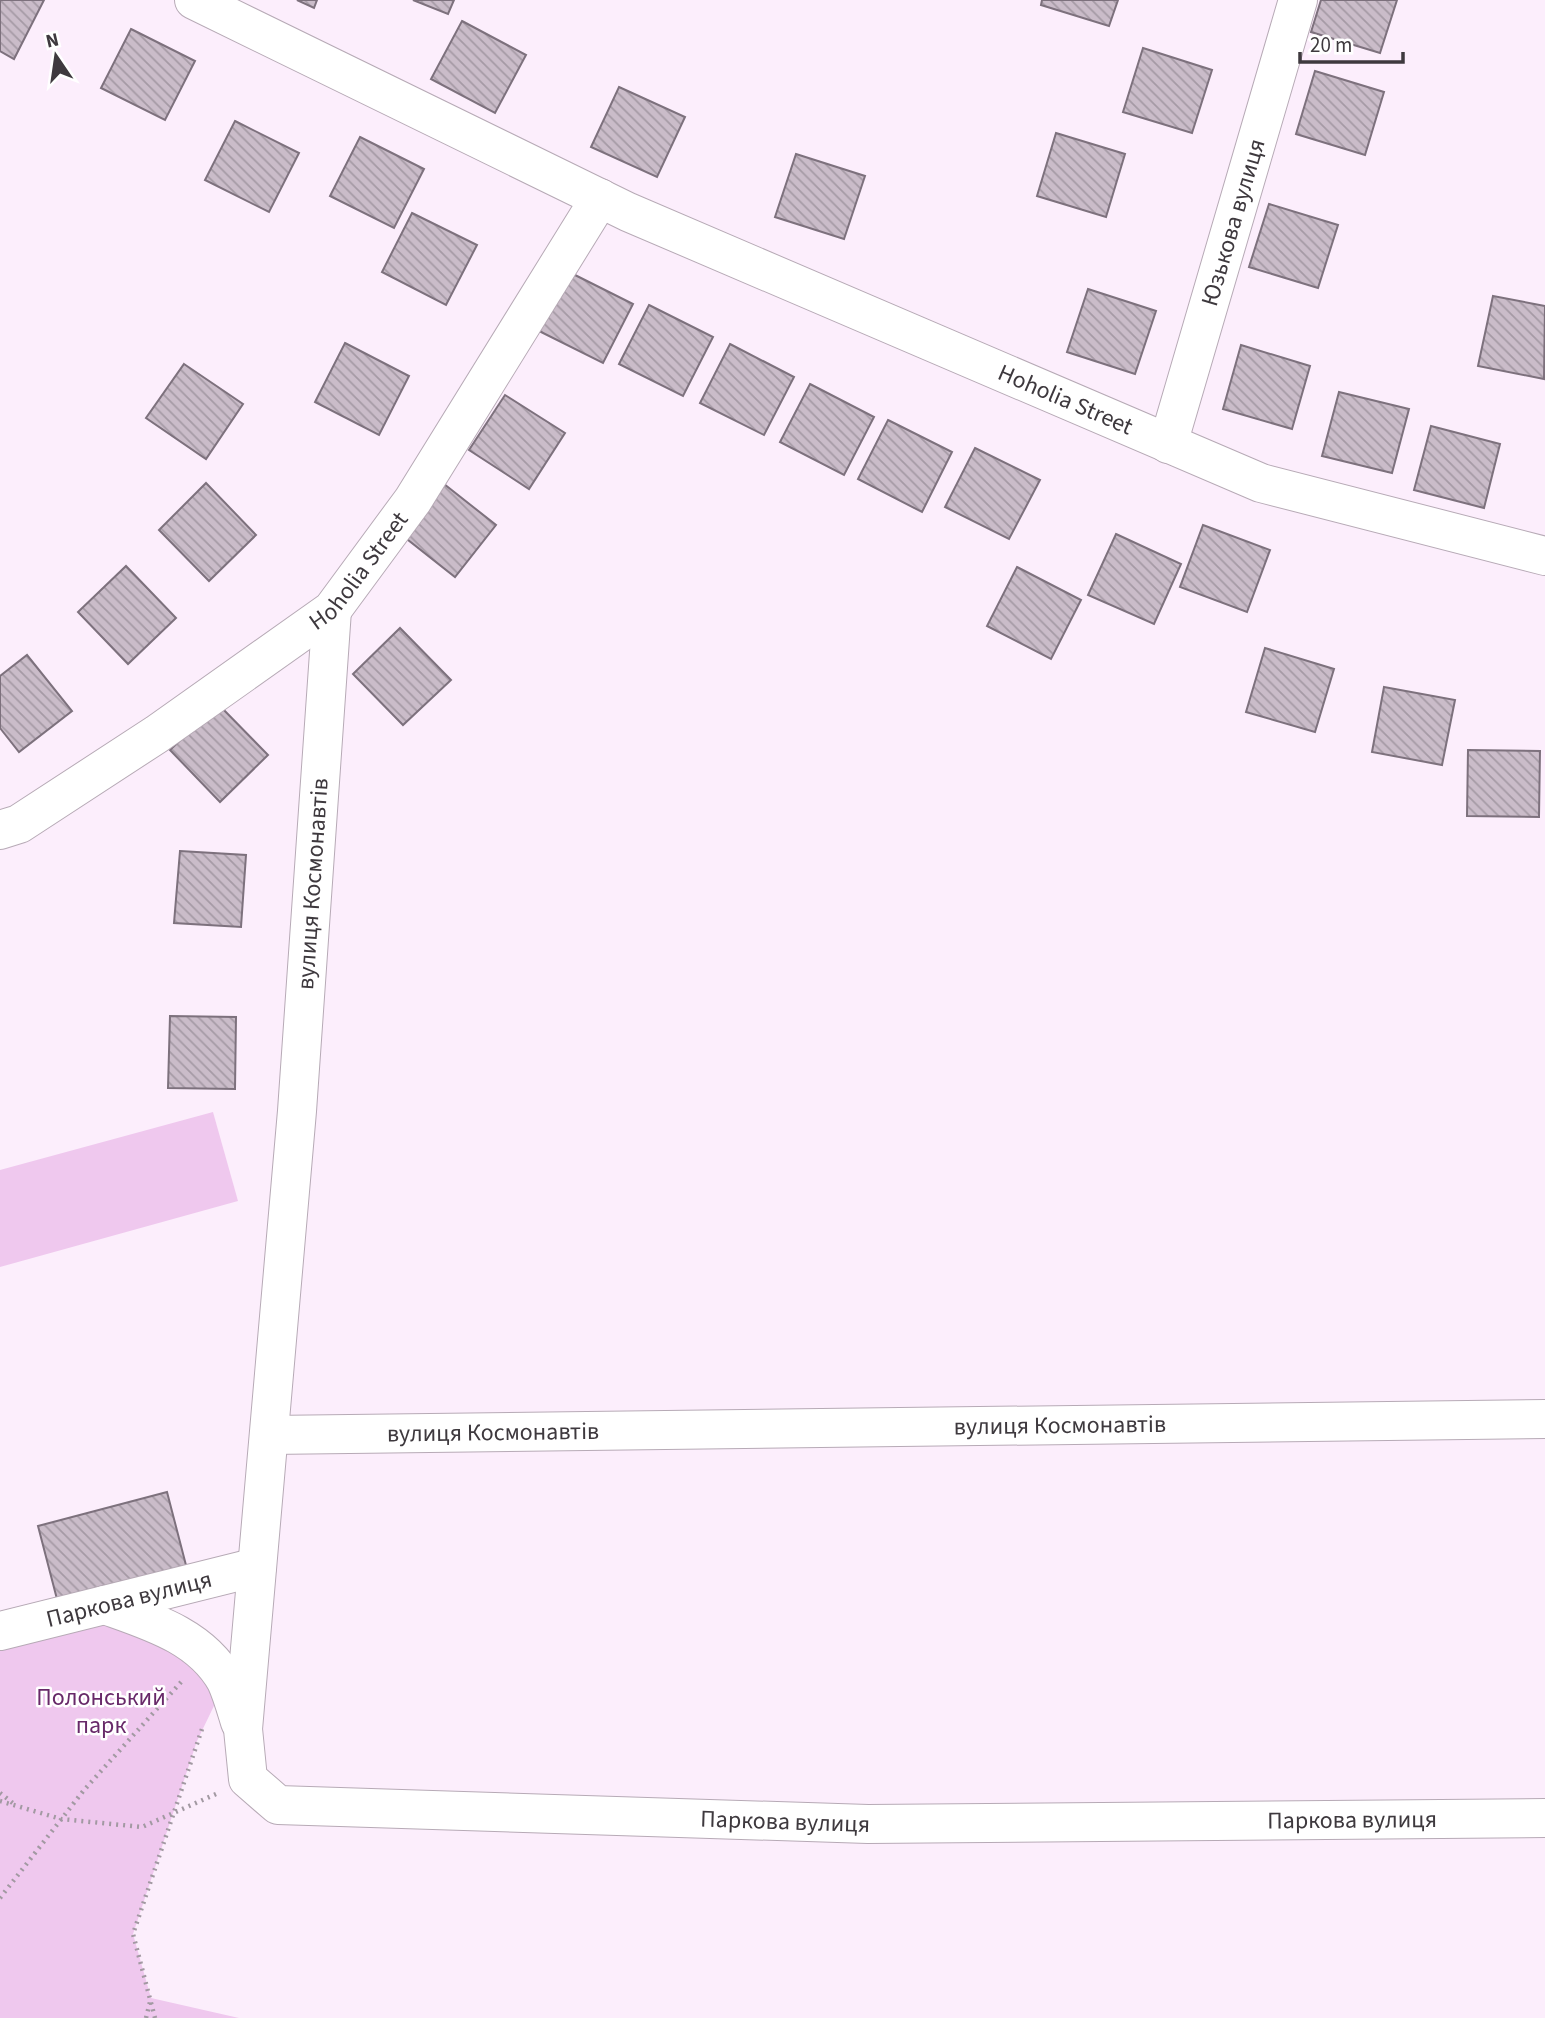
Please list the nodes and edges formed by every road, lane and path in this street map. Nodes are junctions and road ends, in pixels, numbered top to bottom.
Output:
1 (194, 0) edge
2 (1298, 0) edge
3 (600, 198) junction
4 (1168, 444) junction
5 (1545, 556) edge
6 (332, 610) junction
7 (0, 830) edge
8 (1545, 1419) edge
9 (269, 1435) junction
10 (257, 1567) junction
11 (105, 1605) junction
12 (0, 1631) edge
13 (216, 1668) junction
14 (243, 1729) junction
15 (248, 1779) junction
16 (0, 1793) edge
17 (0, 1801) edge
18 (17, 1807) junction
19 (173, 1813) junction
20 (1545, 1818) edge
21 (61, 1819) junction
22 (0, 1898) edge
23 (151, 1998) junction
24 (146, 2018) edge
25 (155, 2018) edge

1 - 3 street, Hoholia Street
2 - 4 street, Юзькова вулиця
3 - 4 street, Hoholia Street
3 - 6 street, Hoholia Street
4 - 5 street, Hoholia Street
6 - 7 street, Hoholia Street
6 - 9 street, вулиця Космонавтів
8 - 9 street, вулиця Космонавтів
9 - 10 street
10 - 11 street, Паркова вулиця
10 - 14 street
11 - 12 street, Паркова вулиця
11 - 13 street
13 - 14 street
13 - 19 path
13 - 21 path
14 - 15 street
15 - 19 path
15 - 20 street, Паркова вулиця
16 - 18 path
17 - 18 path
18 - 21 path
19 - 21 path
19 - 23 path
21 - 22 path
23 - 24 path
23 - 25 path

